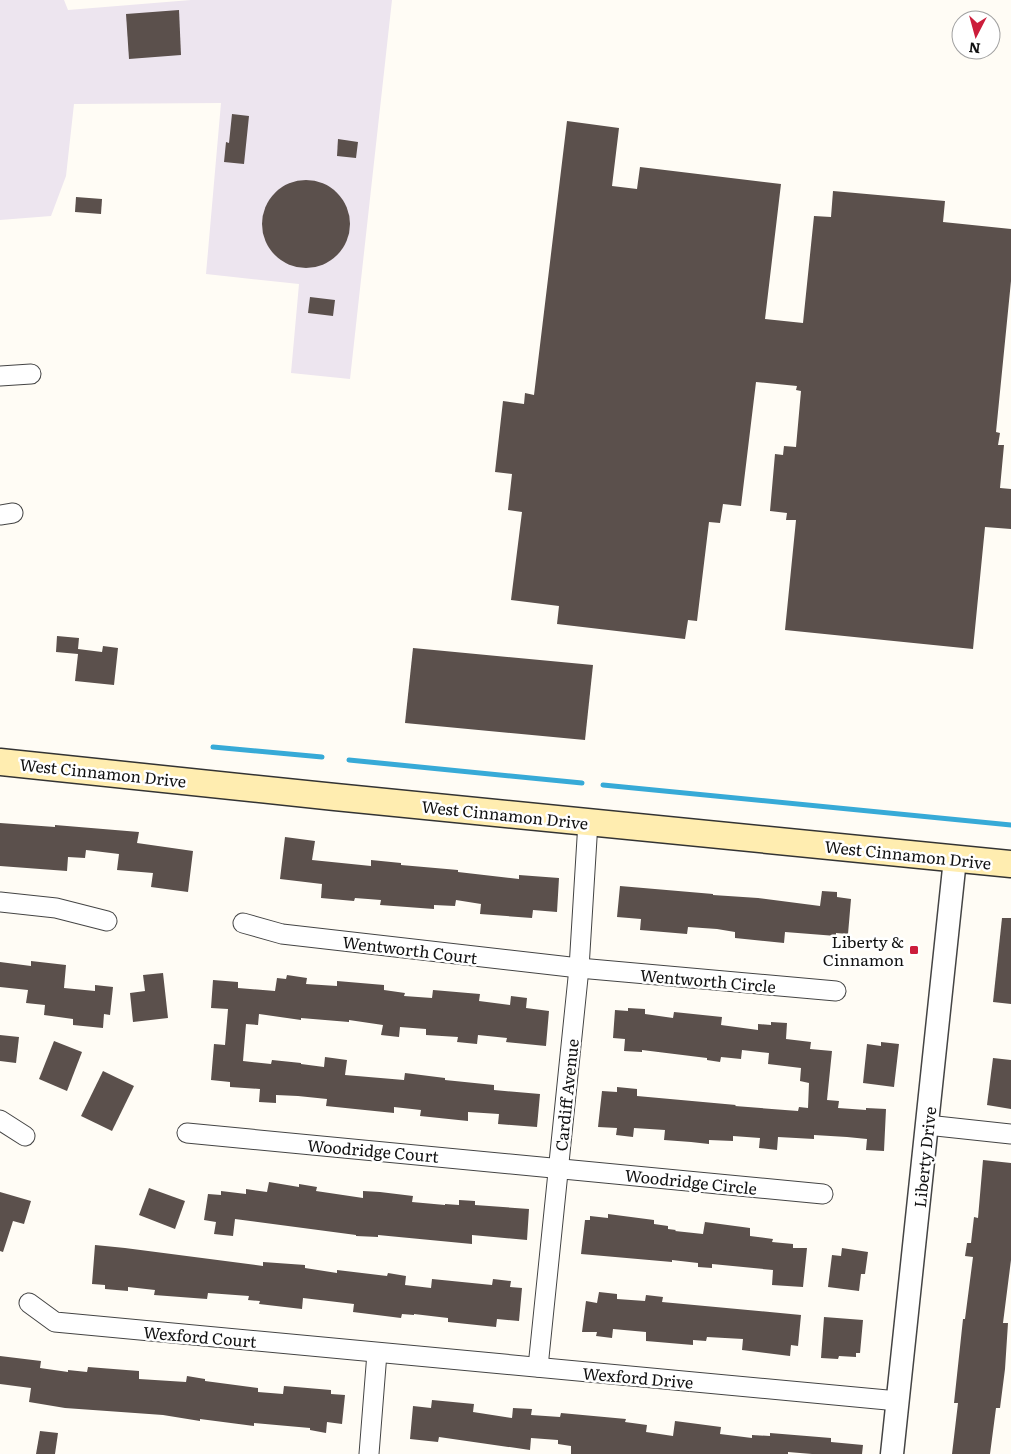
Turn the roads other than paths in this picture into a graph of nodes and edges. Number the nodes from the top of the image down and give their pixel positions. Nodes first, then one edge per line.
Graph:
1 (31, 374) dead end
2 (0, 376) edge
3 (0, 762) edge
4 (588, 822) junction
5 (955, 860) junction
6 (1011, 864) edge
7 (0, 902) edge
8 (107, 921) dead end
9 (243, 924) dead end
10 (579, 968) junction
11 (836, 991) dead end
12 (0, 1120) edge
13 (927, 1125) junction
14 (187, 1133) dead end
15 (1011, 1134) edge
16 (25, 1136) dead end
17 (558, 1168) junction
18 (823, 1194) dead end
19 (28, 1302) dead end
20 (377, 1353) junction
21 (538, 1367) junction
22 (898, 1401) junction
23 (369, 1454) edge
24 (892, 1454) edge

1 - 2 street
3 - 4 main road, West Cinnamon Drive
4 - 5 main road, West Cinnamon Drive
4 - 10 street, Cardiff Avenue
5 - 6 main road, West Cinnamon Drive
5 - 13 street, Liberty Drive
7 - 8 street
9 - 10 street, Wentworth Court
10 - 11 street, Wentworth Circle
10 - 17 street, Cardiff Avenue
12 - 16 street
13 - 15 street
13 - 22 street, Liberty Drive
14 - 17 street, Woodridge Court
17 - 18 street, Woodridge Circle
17 - 21 street, Cardiff Avenue
19 - 20 street, Wexford Court
20 - 21 street, Wexford Drive
20 - 23 street
21 - 22 street, Wexford Drive
22 - 24 street, Liberty Drive

